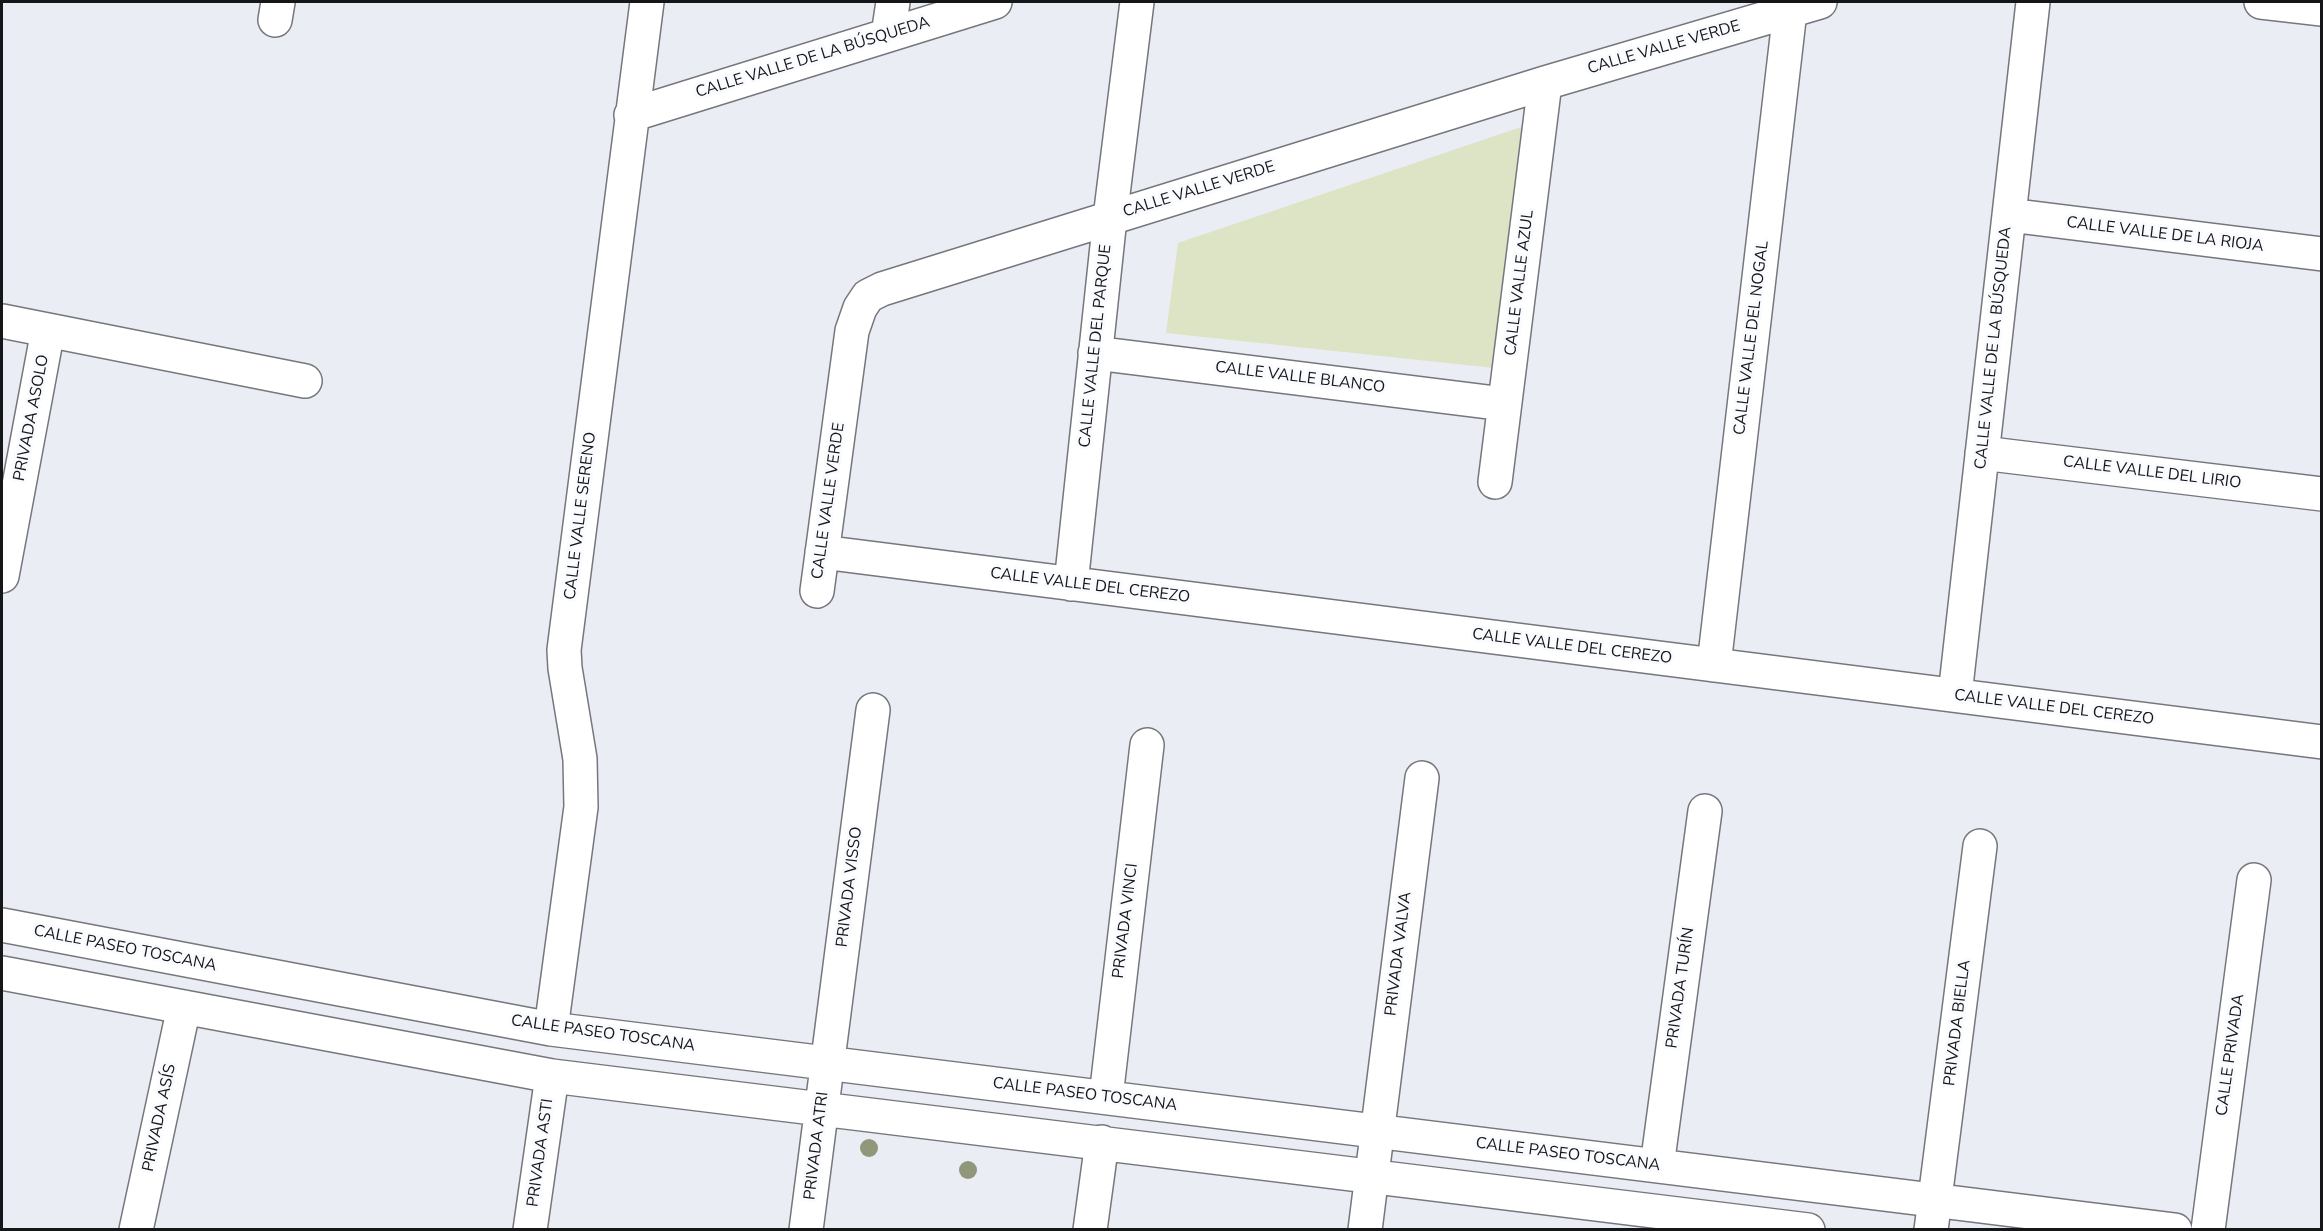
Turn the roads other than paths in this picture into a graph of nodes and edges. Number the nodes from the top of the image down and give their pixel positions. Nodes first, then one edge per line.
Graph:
1 (647, 2) edge
2 (893, 2) edge
3 (995, 2) edge
4 (1137, 2) edge
5 (2033, 2) edge
6 (2261, 2) edge
7 (1805, 6) edge
8 (2322, 9) edge
9 (888, 35) junction
10 (1545, 83) junction
11 (631, 115) junction
12 (2009, 215) junction
13 (1110, 218) junction
14 (2322, 254) edge
15 (2, 321) edge
16 (48, 330) junction
17 (1095, 353) junction
18 (305, 381) dead end
19 (1504, 404) junction
20 (1982, 453) junction
21 (1495, 482) dead end
22 (2322, 494) edge
23 (822, 552) junction
24 (2, 576) edge
25 (1071, 584) junction
26 (817, 591) dead end
27 (1714, 665) junction
28 (1955, 695) junction
29 (873, 710) dead end
30 (2322, 742) edge
31 (1147, 745) dead end
32 (1422, 778) dead end
33 (1705, 810) dead end
34 (1980, 846) dead end
35 (2254, 880) dead end
36 (2, 926) edge
37 (2, 972) edge
38 (184, 1007) junction
39 (551, 1029) junction
40 (827, 1063) junction
41 (552, 1076) junction
42 (1106, 1097) junction
43 (822, 1108) junction
44 (1377, 1131) junction
45 (1102, 1142) junction
46 (1657, 1166) junction
47 (1371, 1176) junction
48 (1933, 1215) edge
49 (1647, 1220) edge
50 (136, 1230) edge
51 (530, 1230) edge
52 (806, 1230) edge
53 (1090, 1230) edge
54 (1365, 1230) edge
55 (1808, 1230) edge
56 (2175, 1230) edge
57 (2208, 1230) edge

1 - 11 street, CALLE VALLE SERENO
2 - 9 street
3 - 9 street, CALLE VALLE DE LA BÚSQUEDA
4 - 13 street, CALLE VALLE DEL PARQUE
5 - 12 street, CALLE VALLE DE LA BÚSQUEDA
6 - 8 street
7 - 10 street, CALLE VALLE VERDE
7 - 27 street, CALLE VALLE DEL NOGAL
9 - 11 street, CALLE VALLE DE LA BÚSQUEDA
10 - 13 street, CALLE VALLE VERDE
10 - 19 street, CALLE VALLE AZUL
11 - 39 street, CALLE VALLE SERENO
12 - 14 street, CALLE VALLE DE LA RIOJA
12 - 20 street, CALLE VALLE DE LA BÚSQUEDA
13 - 17 street, CALLE VALLE DEL PARQUE
13 - 23 street, CALLE VALLE VERDE
15 - 16 street
16 - 18 street
16 - 24 street, PRIVADA ASOLO
17 - 19 street, CALLE VALLE BLANCO
17 - 25 street, CALLE VALLE DEL PARQUE
19 - 21 street, CALLE VALLE AZUL
20 - 22 street, CALLE VALLE DEL LIRIO
20 - 28 street, CALLE VALLE DE LA BÚSQUEDA
23 - 25 street, CALLE VALLE DEL CEREZO
23 - 26 street, CALLE VALLE VERDE
25 - 27 street, CALLE VALLE DEL CEREZO
27 - 28 street, CALLE VALLE DEL CEREZO
28 - 30 street, CALLE VALLE DEL CEREZO
29 - 40 street, PRIVADA VISSO
31 - 42 street, PRIVADA VINCI
32 - 44 street, PRIVADA VALVA
33 - 46 street, PRIVADA TURÍN
34 - 48 street, PRIVADA BIELLA
35 - 57 street, CALLE PRIVADA
36 - 39 street, CALLE PASEO TOSCANA
37 - 38 street
38 - 41 street
38 - 50 street, PRIVADA ASÍS
39 - 40 street, CALLE PASEO TOSCANA
40 - 42 street, CALLE PASEO TOSCANA
40 - 43 street, PRIVADA ATRI
41 - 43 street
41 - 51 street, PRIVADA ASTI
42 - 44 street, CALLE PASEO TOSCANA
43 - 45 street
43 - 52 street, PRIVADA ATRI
44 - 46 street, CALLE PASEO TOSCANA
44 - 47 street, PRIVADA VALVA
45 - 47 street
45 - 53 street
46 - 48 street, CALLE PASEO TOSCANA
47 - 49 street
47 - 54 street, PRIVADA VALVA
48 - 56 street, CALLE PASEO TOSCANA
49 - 55 street

